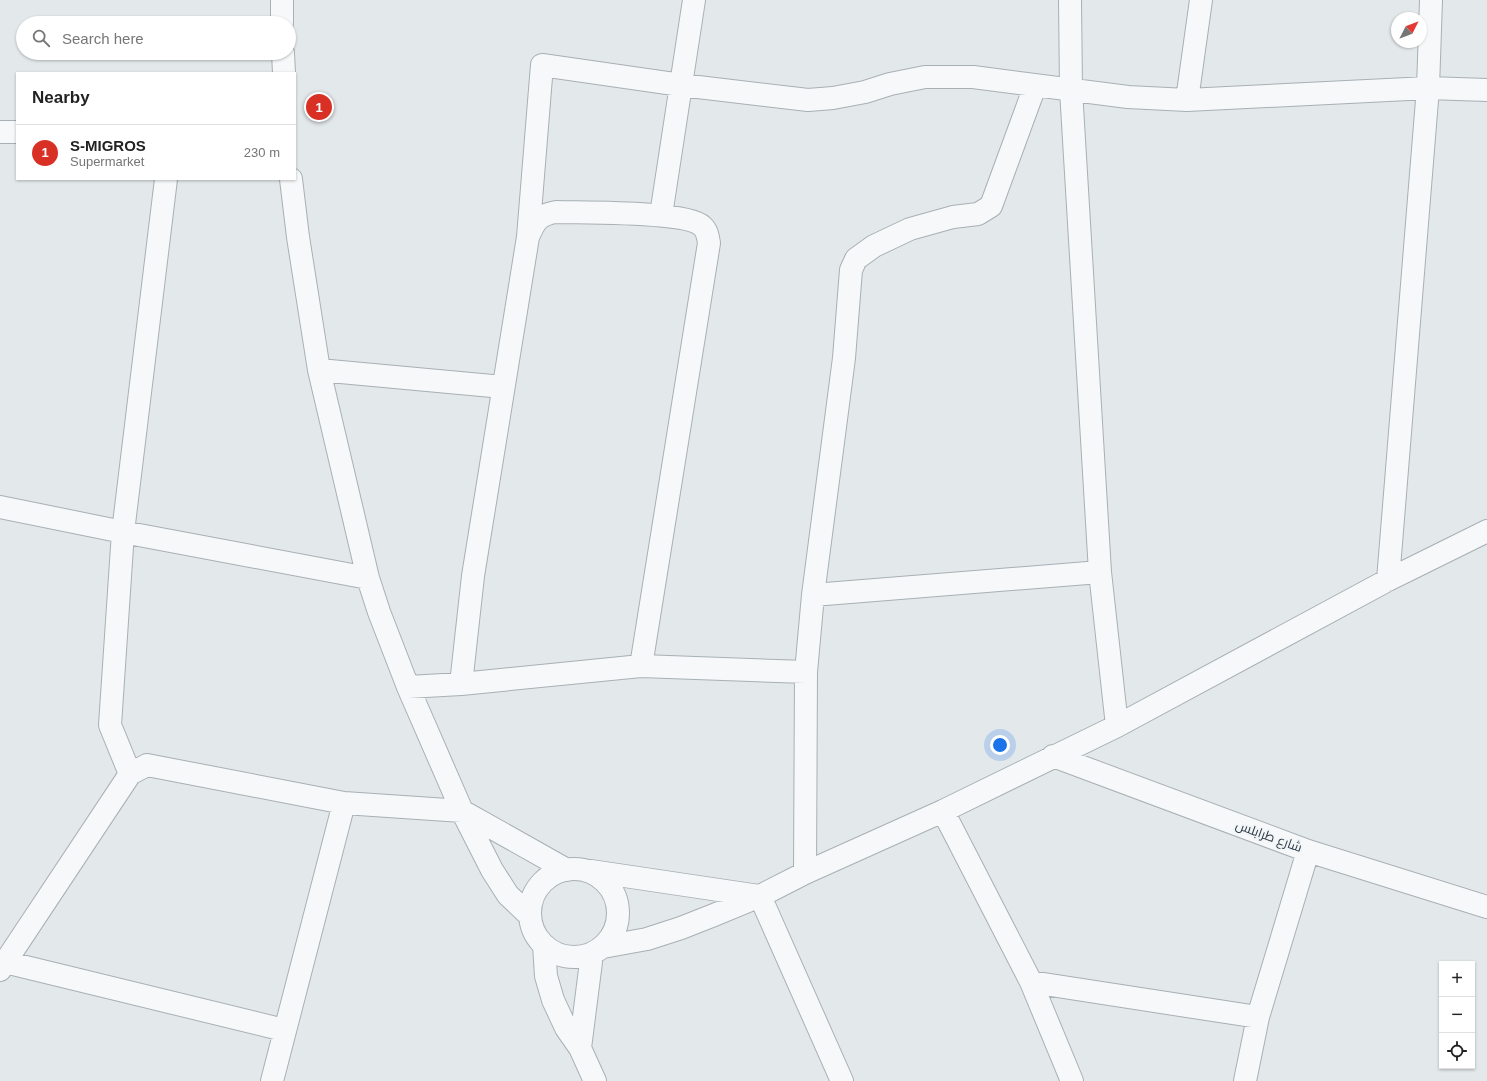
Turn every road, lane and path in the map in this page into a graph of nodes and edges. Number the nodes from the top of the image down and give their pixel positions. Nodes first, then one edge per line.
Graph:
1 (282, 0) edge
2 (694, 0) edge
3 (1070, 0) edge
4 (1201, 0) edge
5 (1431, 0) edge
6 (282, 16) edge
7 (283, 60) edge
8 (284, 72) edge
9 (681, 85) junction
10 (1035, 86) junction
11 (1428, 88) junction
12 (1071, 90) junction
13 (1487, 90) edge
14 (1186, 100) junction
15 (0, 132) edge
16 (16, 132) edge
17 (166, 180) edge
18 (290, 180) edge
19 (661, 215) junction
20 (528, 237) junction
21 (319, 370) junction
22 (503, 387) junction
23 (0, 507) edge
24 (123, 532) junction
25 (1487, 532) edge
26 (1100, 572) junction
27 (368, 578) junction
28 (1388, 580) junction
29 (813, 594) junction
30 (641, 666) junction
31 (806, 672) junction
32 (461, 684) junction
33 (408, 687) junction
34 (1117, 726) junction
35 (1053, 756) junction
36 (130, 774) junction
37 (344, 803) junction
38 (462, 811) junction
39 (943, 811) junction
40 (1308, 851) junction
41 (566, 870) junction
42 (589, 871) junction
43 (805, 873) junction
44 (760, 896) junction
45 (1487, 907) edge
46 (530, 916) junction
47 (544, 945) junction
48 (598, 951) junction
49 (3, 966) edge
50 (1031, 982) junction
51 (1258, 1017) junction
52 (284, 1030) junction
53 (580, 1048) junction
54 (272, 1081) edge
55 (595, 1081) edge
56 (842, 1081) edge
57 (1072, 1081) edge
58 (1245, 1081) edge

1 - 6 street
2 - 9 street
3 - 12 street
4 - 14 street
5 - 11 street
7 - 8 street
9 - 10 street
9 - 19 street
9 - 20 street
10 - 12 street
10 - 29 street
11 - 13 street
11 - 14 street
11 - 28 street
12 - 14 street
12 - 26 street
15 - 16 street
17 - 24 street
18 - 21 street
19 - 20 street
19 - 30 street
20 - 22 street
21 - 22 street
21 - 27 street
22 - 32 street
23 - 24 street
24 - 27 street
24 - 36 street
25 - 28 street
26 - 29 street
26 - 34 street
27 - 33 street
28 - 34 street
29 - 31 street
30 - 31 street
30 - 32 street
31 - 43 street
32 - 33 street
33 - 38 street
34 - 35 street
35 - 39 street
35 - 40 street, شارع طرابلس
36 - 37 street
36 - 49 street
37 - 38 street
37 - 52 street
38 - 41 street
38 - 46 street
39 - 43 street
39 - 50 street
40 - 45 street, شارع طرابلس
40 - 51 street
41 - 42 street
41 - 46 street
42 - 44 street
42 - 48 street
43 - 44 street
44 - 48 street
44 - 56 street
46 - 47 street
47 - 48 street
47 - 53 street
48 - 53 street
49 - 52 street
50 - 51 street
50 - 57 street
51 - 58 street
52 - 54 street
53 - 55 street

